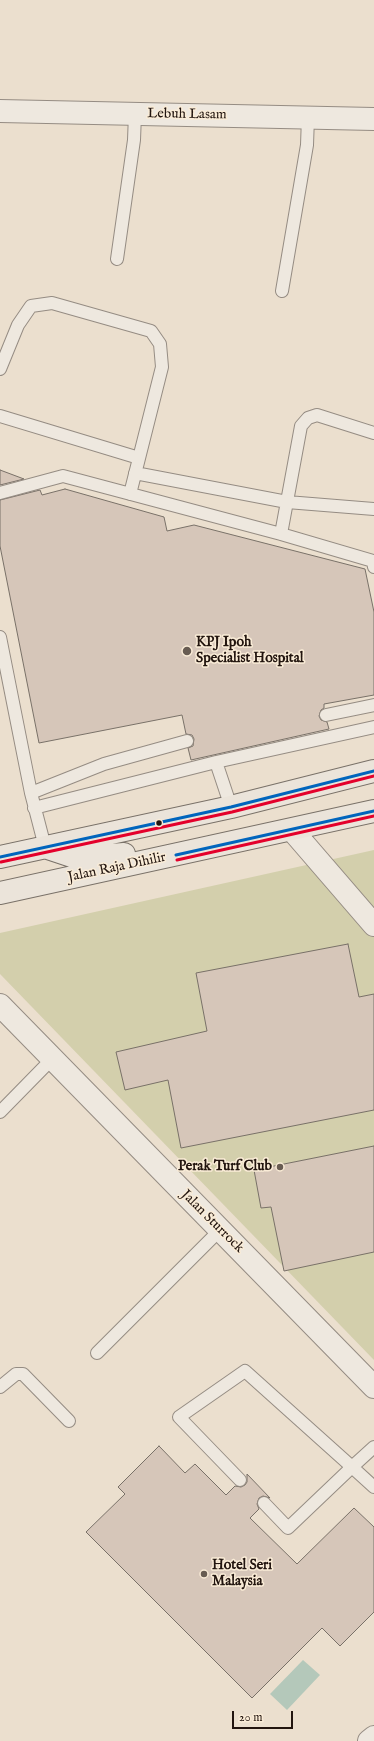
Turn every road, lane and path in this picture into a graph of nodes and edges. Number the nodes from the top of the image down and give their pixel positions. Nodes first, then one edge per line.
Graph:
1 (0, 111) edge
2 (136, 114) junction
3 (308, 117) junction
4 (374, 118) edge
5 (117, 259) dead end
6 (282, 290) dead end
7 (0, 369) edge
8 (0, 416) edge
9 (374, 432) edge
10 (139, 458) junction
11 (135, 473) junction
12 (0, 493) edge
13 (130, 494) junction
14 (287, 502) junction
15 (374, 509) edge
16 (281, 534) junction
17 (374, 567) edge
18 (0, 637) edge
19 (374, 706) edge
20 (326, 715) dead end
21 (374, 727) edge
22 (187, 741) dead end
23 (216, 762) junction
24 (374, 771) edge
25 (31, 793) junction
26 (231, 807) junction
27 (34, 808) junction
28 (374, 811) edge
29 (292, 830) junction
30 (220, 846) junction
31 (45, 847) junction
32 (0, 857) edge
33 (0, 894) edge
34 (374, 925) edge
35 (0, 1005) edge
36 (52, 1059) junction
37 (0, 1112) edge
38 (220, 1230) junction
39 (97, 1353) dead end
40 (0, 1387) edge
41 (374, 1387) edge
42 (69, 1420) dead end
43 (374, 1447) edge
44 (352, 1467) junction
45 (240, 1480) dead end
46 (374, 1487) edge
47 (264, 1504) dead end
48 (374, 1736) edge
49 (369, 1741) edge

1 - 2 street, Lebuh Lasam
2 - 3 street, Lebuh Lasam
2 - 5 lane
3 - 4 street, Lebuh Lasam
3 - 6 lane
7 - 10 lane
8 - 10 lane
9 - 14 lane
10 - 11 lane
11 - 13 lane
11 - 14 lane
12 - 13 lane
13 - 16 lane
14 - 15 lane
14 - 16 lane
16 - 17 lane
18 - 25 lane
19 - 20 lane
21 - 23 lane
22 - 25 lane
23 - 26 lane
23 - 27 lane
24 - 26 main road
25 - 27 lane
26 - 31 main road
27 - 31 lane
28 - 29 main road, Jalan Raja Dihilir
29 - 30 main road, Jalan Raja Dihilir
29 - 34 street
30 - 31 main road
30 - 33 main road, Jalan Raja Dihilir
31 - 32 main road
35 - 36 street, Jalan Sturrock
36 - 37 lane
36 - 38 street, Jalan Sturrock
38 - 39 lane
38 - 41 street, Jalan Sturrock
40 - 42 lane
43 - 44 lane
44 - 45 lane
44 - 46 lane
44 - 47 lane
48 - 49 street

